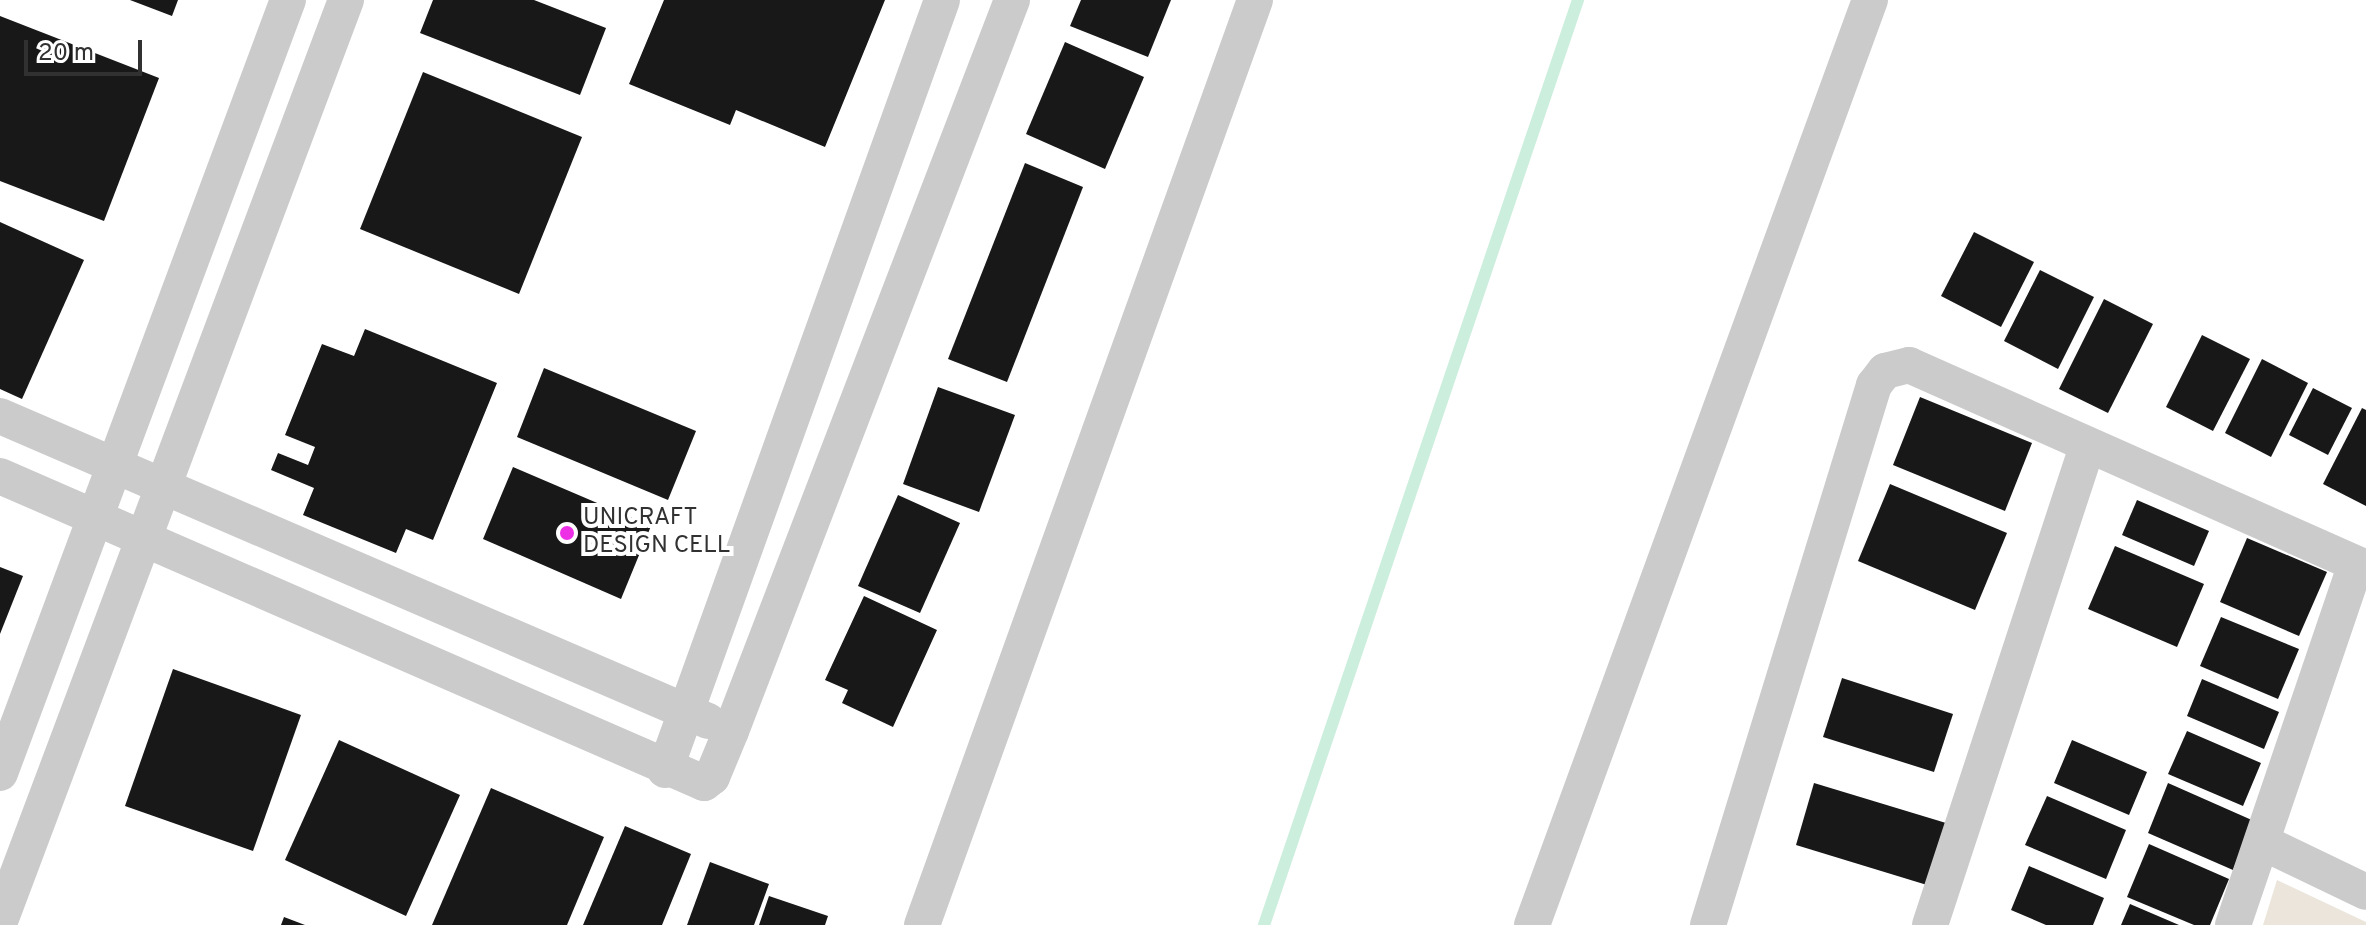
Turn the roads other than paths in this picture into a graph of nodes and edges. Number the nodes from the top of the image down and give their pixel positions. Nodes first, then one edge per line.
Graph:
1 (288, 0) edge
2 (346, 0) edge
3 (942, 0) edge
4 (1012, 0) edge
5 (1255, 0) edge
6 (1870, 0) edge
7 (0, 416) edge
8 (2087, 447) junction
9 (115, 465) junction
10 (0, 476) edge
11 (163, 486) junction
12 (95, 518) junction
13 (143, 539) junction
14 (2361, 566) edge
15 (687, 712) junction
16 (731, 731) junction
17 (665, 770) junction
18 (0, 773) edge
19 (2262, 842) junction
20 (2366, 892) edge
21 (0, 921) edge
22 (922, 925) edge
23 (1532, 925) edge
24 (1708, 925) edge
25 (1930, 925) edge
26 (2233, 925) edge

1 - 9 street
2 - 11 street
3 - 15 street
4 - 16 street
5 - 22 street
6 - 23 street
7 - 9 street
8 - 14 street
8 - 24 street
8 - 25 street
9 - 11 street
9 - 12 street
10 - 12 street
11 - 13 street
11 - 15 street
12 - 13 street
12 - 18 street
13 - 17 street
13 - 21 street
14 - 19 street
15 - 16 street
15 - 17 street
16 - 17 street
19 - 20 street
19 - 26 street

